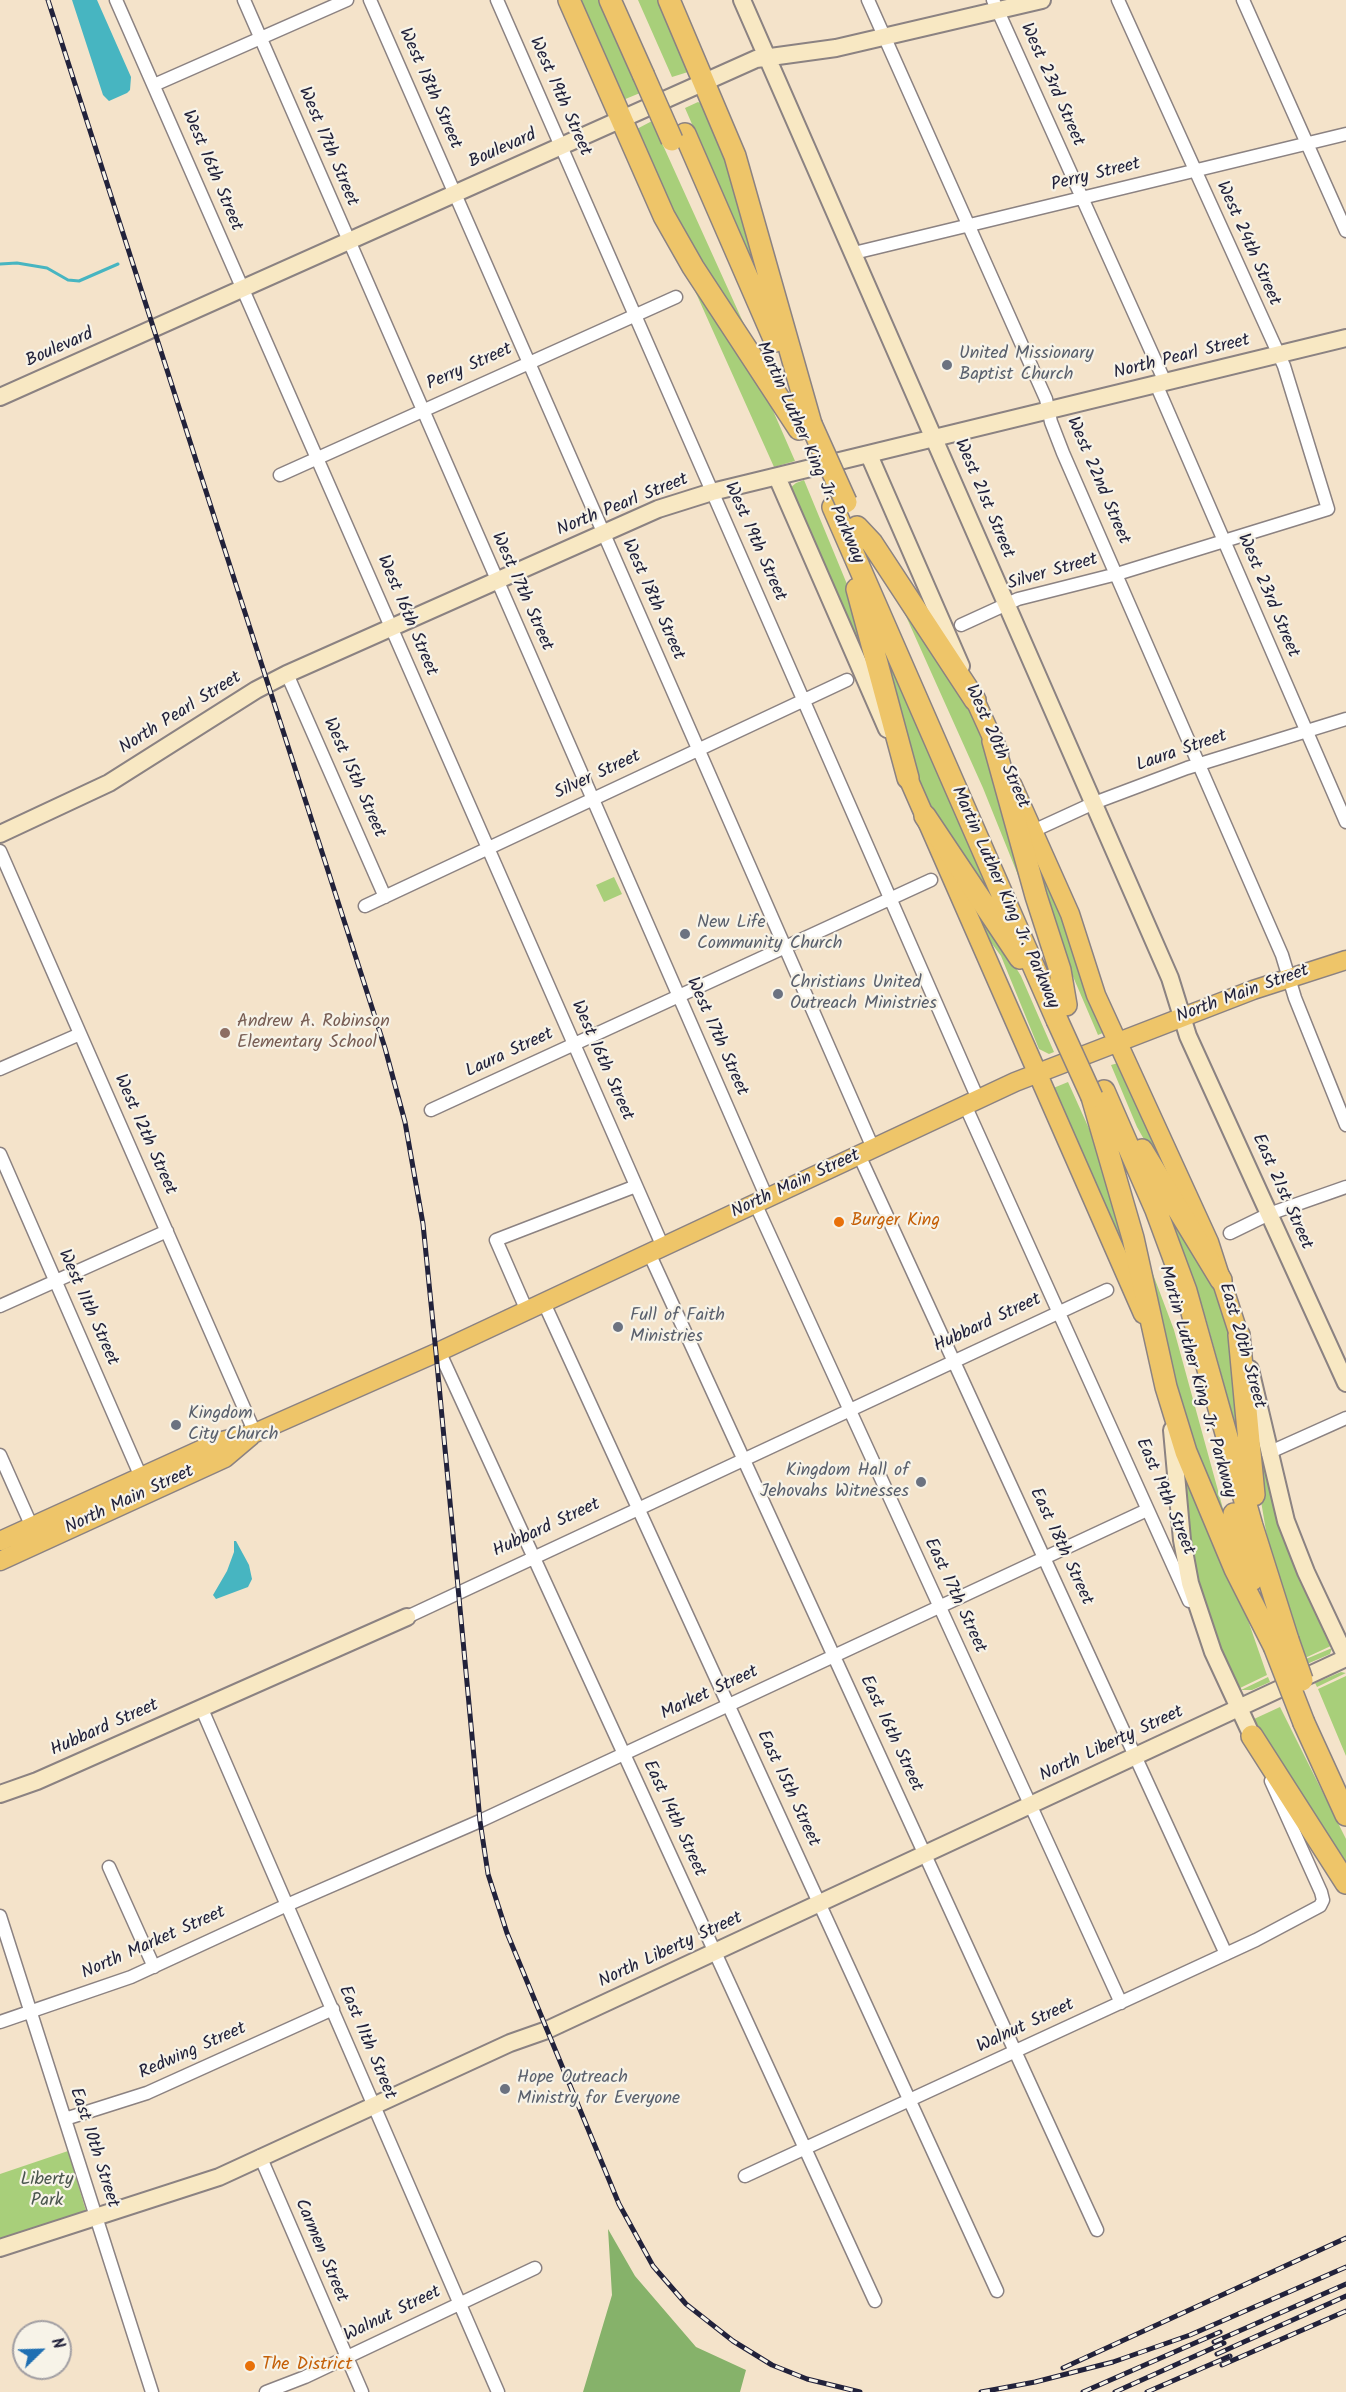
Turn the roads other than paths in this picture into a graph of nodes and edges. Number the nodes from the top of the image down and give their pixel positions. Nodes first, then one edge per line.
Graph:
1 (116, 0) edge
2 (243, 0) edge
3 (347, 0) edge
4 (370, 0) edge
5 (497, 0) edge
6 (570, 0) edge
7 (610, 0) edge
8 (626, 0) edge
9 (669, 0) edge
10 (742, 0) edge
11 (868, 0) edge
12 (1042, 0) edge
13 (1118, 0) edge
14 (1243, 0) edge
15 (996, 5) edge
16 (260, 37) junction
17 (884, 37) junction
18 (767, 57) junction
19 (650, 72) junction
20 (705, 81) junction
21 (154, 85) junction
22 (620, 119) junction
23 (1346, 134) edge
24 (1308, 144) junction
25 (561, 146) junction
26 (1194, 170) junction
27 (455, 193) junction
28 (1082, 199) junction
29 (970, 226) junction
30 (1346, 231) edge
31 (348, 241) junction
32 (854, 253) junction
33 (242, 288) junction
34 (676, 297) dead end
35 (634, 315) junction
36 (1346, 338) edge
37 (1278, 355) junction
38 (529, 362) junction
39 (1160, 383) junction
40 (0, 397) edge
41 (423, 409) junction
42 (1049, 411) junction
43 (805, 426) junction
44 (936, 439) junction
45 (869, 454) junction
46 (317, 457) junction
47 (280, 474) dead end
48 (777, 477) junction
49 (712, 492) junction
50 (840, 505) junction
51 (1329, 509) joint
52 (857, 527) junction
53 (603, 532) junction
54 (1224, 542) junction
55 (1117, 574) junction
56 (496, 580) junction
57 (1008, 605) junction
58 (962, 625) dead end
59 (391, 627) junction
60 (287, 674) junction
61 (847, 680) dead end
62 (804, 700) junction
63 (975, 700) junction
64 (1346, 719) edge
65 (1307, 731) junction
66 (993, 741) junction
67 (698, 749) junction
68 (1200, 764) junction
69 (908, 778) junction
70 (593, 798) junction
71 (1094, 803) junction
72 (925, 816) junction
73 (1346, 822) edge
74 (1033, 831) junction
75 (0, 834) edge
76 (488, 848) junction
77 (0, 851) edge
78 (931, 880) dead end
79 (385, 897) junction
80 (890, 899) junction
81 (365, 906) dead end
82 (785, 947) junction
83 (1346, 960) edge
84 (1289, 977) junction
85 (679, 997) junction
86 (1065, 1013) junction
87 (1183, 1016) junction
88 (80, 1034) junction
89 (1119, 1041) junction
90 (574, 1044) junction
91 (0, 1069) edge
92 (1036, 1074) junction
93 (1100, 1095) junction
94 (972, 1102) junction
95 (431, 1110) dead end
96 (1346, 1125) edge
97 (866, 1152) junction
98 (0, 1154) edge
99 (636, 1186) junction
100 (1346, 1187) edge
101 (761, 1201) junction
102 (1269, 1214) junction
103 (167, 1232) junction
104 (1230, 1233) dead end
105 (656, 1250) junction
106 (1221, 1280) junction
107 (56, 1281) junction
108 (1107, 1290) dead end
109 (544, 1303) junction
110 (0, 1306) edge
111 (527, 1311) junction
112 (1060, 1312) junction
113 (1239, 1335) junction
114 (439, 1351) junction
115 (955, 1361) junction
116 (1346, 1383) edge
117 (1166, 1387) junction
118 (849, 1410) junction
119 (1346, 1418) edge
120 (255, 1433) junction
121 (1268, 1453) junction
122 (0, 1455) edge
123 (744, 1459) junction
124 (141, 1477) junction
125 (639, 1508) junction
126 (1147, 1510) junction
127 (1252, 1526) junction
128 (32, 1527) junction
129 (0, 1541) edge
130 (533, 1557) junction
131 (1045, 1557) junction
132 (0, 1561) edge
133 (940, 1607) junction
134 (407, 1617) joint
135 (1281, 1643) junction
136 (1213, 1652) junction
137 (834, 1656) junction
138 (1346, 1657) edge
139 (729, 1705) junction
140 (201, 1707) junction
141 (1240, 1708) junction
142 (1311, 1720) junction
143 (1251, 1736) junction
144 (623, 1754) junction
145 (1136, 1755) junction
146 (1346, 1781) edge
147 (0, 1794) edge
148 (1031, 1804) junction
149 (1346, 1815) edge
150 (925, 1853) junction
151 (109, 1867) dead end
152 (1346, 1883) edge
153 (819, 1903) junction
154 (287, 1905) junction
155 (1320, 1906) joint
156 (0, 1916) edge
157 (714, 1952) junction
158 (1226, 1954) junction
159 (154, 1967) junction
160 (1121, 2003) junction
161 (333, 2009) junction
162 (31, 2012) junction
163 (0, 2022) edge
164 (1016, 2052) junction
165 (910, 2100) junction
166 (373, 2104) junction
167 (65, 2119) junction
168 (805, 2149) junction
169 (260, 2156) junction
170 (745, 2176) dead end
171 (96, 2217) junction
172 (1097, 2230) dead end
173 (0, 2248) edge
174 (535, 2268) dead end
175 (997, 2291) dead end
176 (875, 2301) dead end
177 (458, 2304) junction
178 (347, 2357) junction
179 (152, 2392) edge
180 (266, 2392) edge
181 (362, 2392) edge
182 (498, 2392) edge

1 - 21 street, West 16th Street
2 - 16 street, West 17th Street
3 - 16 street
4 - 27 street, West 18th Street
5 - 25 street, West 19th Street
6 - 22 highway
7 - 19 highway, Martin Luther King Jr. Parkway
8 - 19 highway, Martin Luther King Jr. Parkway
9 - 20 highway
10 - 18 street, West 21st Street
11 - 17 street, West 22nd Street
12 - 15 street, Boulevard
13 - 26 street, West 24th Street
14 - 24 street
15 - 17 street, Boulevard
15 - 28 street, West 23rd Street
16 - 21 street
16 - 31 street, West 17th Street
17 - 18 street, Boulevard
17 - 29 street, West 22nd Street
18 - 20 street, Boulevard
18 - 32 street, West 21st Street
19 - 43 highway, Martin Luther King Jr. Parkway
20 - 22 street, Boulevard
20 - 43 highway
21 - 33 street, West 16th Street
22 - 25 street, Boulevard
22 - 43 highway
23 - 24 street, Perry Street
24 - 26 street, Perry Street
24 - 30 street
25 - 27 street, Boulevard
25 - 35 street, West 19th Street
26 - 28 street, Perry Street
26 - 37 street, West 24th Street
27 - 31 street, Boulevard
27 - 38 street, West 18th Street
28 - 29 street, Perry Street
28 - 39 street, West 23rd Street
29 - 32 street, Perry Street
29 - 42 street, West 22nd Street
31 - 33 street, Boulevard
31 - 41 street, West 17th Street
32 - 44 street, West 21st Street
33 - 40 street, Boulevard
33 - 46 street, West 16th Street
34 - 35 street, Perry Street
35 - 38 street, Perry Street
35 - 49 street, West 19th Street
36 - 37 street, North Pearl Street
37 - 39 street, North Pearl Street
37 - 51 street, West 24th Street
38 - 41 street, Perry Street
38 - 53 street, West 18th Street
39 - 42 street, North Pearl Street
39 - 54 street, West 23rd Street
41 - 46 street, Perry Street
41 - 56 street, West 17th Street
42 - 44 street, North Pearl Street
42 - 55 street, West 22nd Street
43 - 50 highway, Martin Luther King Jr. Parkway
44 - 45 street, North Pearl Street
44 - 57 street, West 21st Street
45 - 48 street, North Pearl Street
45 - 63 street, West 20th Street
46 - 47 street, Perry Street
46 - 59 street, West 16th Street
48 - 49 street, North Pearl Street
48 - 69 street
49 - 53 street, North Pearl Street
49 - 62 street, West 19th Street
50 - 52 highway, Martin Luther King Jr. Parkway
50 - 69 highway
50 - 86 highway, Martin Luther King Jr. Parkway
51 - 54 street, Silver Street
52 - 63 highway
52 - 86 highway, Martin Luther King Jr. Parkway
53 - 56 street, North Pearl Street
53 - 67 street, West 18th Street
54 - 55 street, Silver Street
54 - 65 street, West 23rd Street
55 - 57 street, Silver Street
55 - 68 street, West 22nd Street
56 - 59 street, North Pearl Street
56 - 70 street, West 17th Street
57 - 58 street, Silver Street
57 - 71 street, West 21st Street
59 - 60 street, North Pearl Street
59 - 76 street, West 16th Street
60 - 75 street, North Pearl Street
60 - 79 street, West 15th Street
61 - 62 street, Silver Street
62 - 67 street, Silver Street
62 - 80 street, West 19th Street
63 - 66 main road, West 20th Street
64 - 65 street, Laura Street
65 - 68 street, Laura Street
65 - 73 street, West 23rd Street
66 - 74 main road, West 20th Street
66 - 86 highway
67 - 70 street, Silver Street
67 - 82 street, West 18th Street
68 - 71 street, Laura Street
68 - 84 street, West 22nd Street
69 - 72 main road
70 - 76 street, Silver Street
70 - 85 street, West 17th Street
71 - 74 street, Laura Street
71 - 87 street, West 21st Street
72 - 86 highway
72 - 92 main road
74 - 89 main road, West 20th Street
76 - 79 street, Silver Street
76 - 90 street, West 16th Street
77 - 88 street, West 12th Street
78 - 80 street, Laura Street
79 - 81 street, Silver Street
80 - 82 street, Laura Street
80 - 94 street, West 19th Street
82 - 85 street, Laura Street
82 - 97 street, West 18th Street
83 - 84 main road, North Main Street
84 - 87 main road, North Main Street
84 - 96 street, West 22nd Street
85 - 90 street, Laura Street
85 - 101 street, West 17th Street
86 - 93 highway, Martin Luther King Jr. Parkway
87 - 89 main road, North Main Street
87 - 102 street, East 21st Street
88 - 91 street
88 - 103 street, West 12th Street
89 - 92 main road, North Main Street
89 - 106 main road, East 20th Street
90 - 95 street, Laura Street
90 - 99 street, West 16th Street
92 - 94 main road, North Main Street
92 - 117 main road
93 - 106 highway
93 - 117 highway
93 - 127 highway, Martin Luther King Jr. Parkway
93 - 135 highway, Martin Luther King Jr. Parkway
94 - 97 main road, North Main Street
94 - 112 street, East 19th Street
97 - 101 main road, North Main Street
97 - 115 street, East 18th Street
98 - 107 street, West 11th Street
99 - 105 street, West 16th Street
99 - 111 street
100 - 102 street
101 - 105 main road, North Main Street
101 - 118 street, East 17th Street
102 - 104 street
102 - 116 street, East 21st Street
103 - 107 street
103 - 120 street, West 12th Street
105 - 109 main road, North Main Street
105 - 123 street, East 16th Street
106 - 113 main road, East 20th Street
107 - 110 street
107 - 124 street, West 11th Street
108 - 112 street, Hubbard Street
109 - 111 main road, North Main Street
109 - 125 street, East 15th Street
111 - 114 main road, North Main Street
112 - 115 street, Hubbard Street
112 - 126 street, East 19th Street
113 - 121 street, East 20th Street
113 - 127 highway
114 - 120 main road, North Main Street
114 - 130 street, East 14th Street
115 - 118 street, Hubbard Street
115 - 131 street, East 18th Street
117 - 135 highway
117 - 136 street
118 - 123 street, Hubbard Street
118 - 133 street, East 17th Street
119 - 121 street
120 - 124 main road, North Main Street
120 - 132 main road, North Main Street
121 - 138 street, East 20th Street
122 - 128 street
123 - 125 street, Hubbard Street
123 - 137 street, East 16th Street
124 - 128 main road, North Main Street
125 - 130 street, Hubbard Street
125 - 139 street, East 15th Street
126 - 131 street, Market Street
126 - 136 street, East 19th Street
127 - 135 highway, Martin Luther King Jr. Parkway
128 - 129 main road, North Main Street
130 - 134 street, Hubbard Street
130 - 144 street, East 14th Street
131 - 133 street, Market Street
131 - 145 street, East 18th Street
133 - 137 street, Market Street
133 - 148 street, East 17th Street
134 - 140 street, Hubbard Street
135 - 142 highway, Martin Luther King Jr. Parkway, bridge
136 - 141 street, East 19th Street
137 - 139 street, Market Street
137 - 150 street, East 16th Street
138 - 141 street, North Liberty Street
139 - 144 street, Market Street
139 - 153 street, East 15th Street
140 - 147 street, Hubbard Street
140 - 154 street, East 11th Street
141 - 143 street, East 19th Street
141 - 145 street, North Liberty Street
142 - 146 highway, Martin Luther King Jr. Parkway
142 - 149 highway, Martin Luther King Jr. Parkway
143 - 152 highway
143 - 155 street, East 19th Street
144 - 154 street, Market Street
144 - 157 street, East 14th Street
145 - 148 street, North Liberty Street
145 - 158 street, East 18th Street
148 - 150 street, North Liberty Street
148 - 160 street, East 17th Street
150 - 153 street, North Liberty Street
150 - 164 street, East 16th Street
151 - 159 street
153 - 157 street, North Liberty Street
153 - 165 street, East 15th Street
154 - 159 street, North Market Street
154 - 161 street, East 11th Street
155 - 158 street, Walnut Street
156 - 162 street, East 10th Street
157 - 166 street, North Liberty Street
157 - 168 street, East 14th Street
158 - 160 street, Walnut Street
159 - 162 street, North Market Street
160 - 164 street, Walnut Street
161 - 166 street, East 11th Street
161 - 167 street, Redwing Street
162 - 163 street, North Market Street
162 - 167 street, East 10th Street
164 - 165 street, Walnut Street
164 - 172 street, East 16th Street
165 - 168 street, Walnut Street
165 - 175 street, East 15th Street
166 - 169 street, North Liberty Street
166 - 177 street, East 11th Street
167 - 171 street, East 10th Street
168 - 170 street, Walnut Street
168 - 176 street, East 14th Street
169 - 171 street, North Liberty Street
169 - 178 street, Carmen Street
171 - 173 street, North Liberty Street
171 - 179 street, East 10th Street
174 - 177 street, Walnut Street
177 - 178 street, Walnut Street
177 - 182 street, East 11th Street
178 - 180 street, Walnut Street
178 - 181 street, Carmen Street

